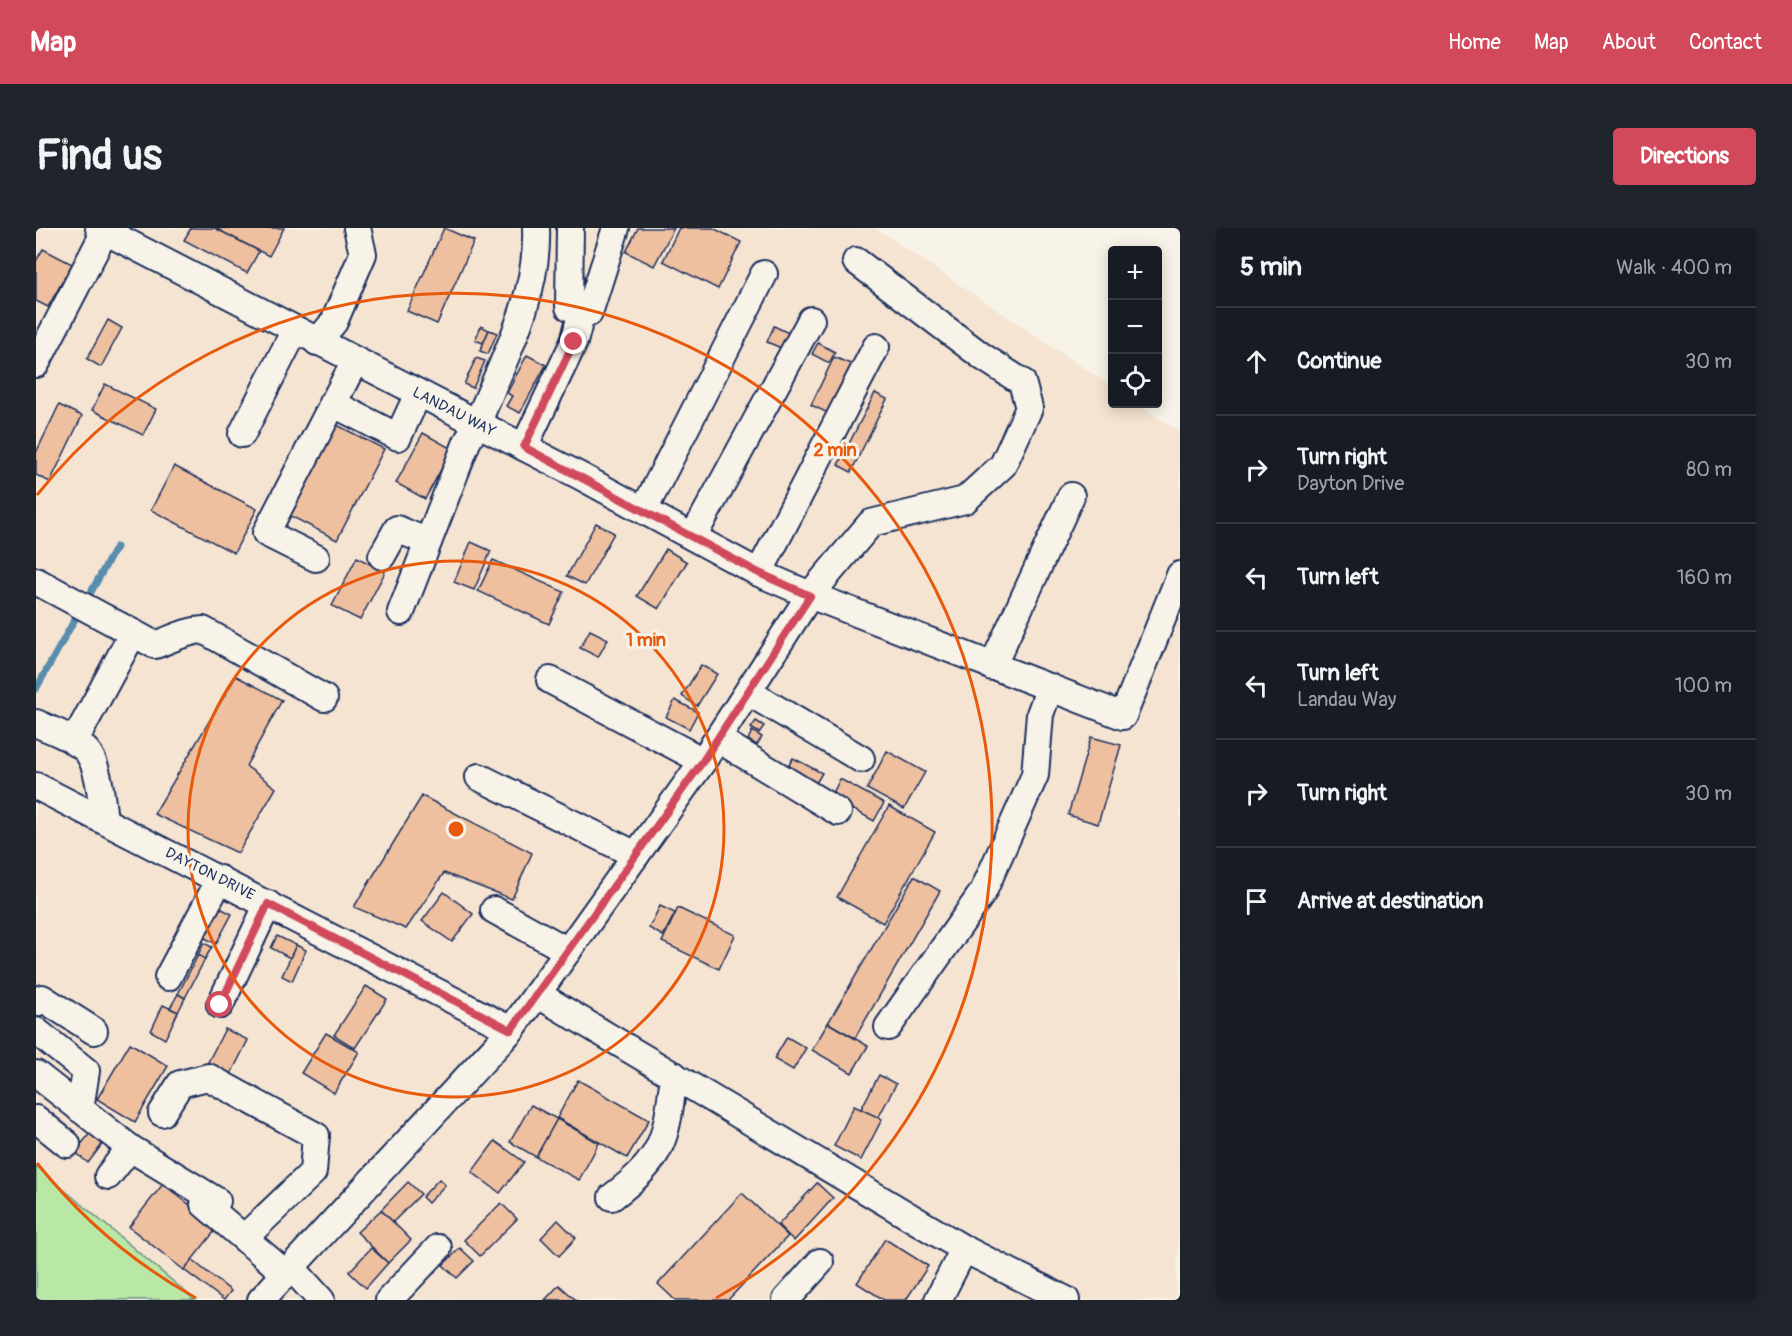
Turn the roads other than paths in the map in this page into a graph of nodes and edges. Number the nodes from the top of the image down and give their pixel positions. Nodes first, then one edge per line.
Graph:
1 (357, 228) edge
2 (536, 228) edge
3 (570, 228) edge
4 (616, 228) edge
5 (102, 230) edge
6 (856, 261) dead end
7 (764, 274) dead end
8 (582, 311) junction
9 (812, 320) dead end
10 (295, 330) junction
11 (317, 342) junction
12 (876, 347) dead end
13 (355, 361) junction
14 (36, 364) edge
15 (418, 394) junction
16 (332, 403) junction
17 (477, 424) junction
18 (242, 434) dead end
19 (524, 447) junction
20 (1071, 496) dead end
21 (644, 510) junction
22 (693, 537) junction
23 (428, 542) junction
24 (382, 556) dead end
25 (316, 558) dead end
26 (759, 573) junction
27 (1180, 575) edge
28 (36, 580) edge
29 (810, 596) junction
30 (401, 612) dead end
31 (133, 633) junction
32 (992, 667) junction
33 (550, 680) dead end
34 (1050, 687) junction
35 (748, 692) junction
36 (324, 698) dead end
37 (36, 723) edge
38 (718, 739) junction
39 (74, 742) junction
40 (861, 759) dead end
41 (703, 761) junction
42 (479, 777) dead end
43 (36, 786) edge
44 (838, 812) dead end
45 (104, 819) junction
46 (636, 855) junction
47 (220, 879) junction
48 (268, 904) junction
49 (494, 910) dead end
50 (568, 951) junction
51 (168, 977) dead end
52 (537, 994) junction
53 (36, 1003) edge
54 (220, 1005) dead end
55 (888, 1027) dead end
56 (511, 1030) junction
57 (36, 1031) edge
58 (94, 1031) dead end
59 (36, 1074) edge
60 (674, 1076) junction
61 (80, 1109) junction
62 (162, 1113) dead end
63 (36, 1119) edge
64 (67, 1144) dead end
65 (130, 1148) junction
66 (108, 1176) dead end
67 (612, 1197) dead end
68 (244, 1238) junction
69 (438, 1248) dead end
70 (964, 1249) junction
71 (820, 1262) dead end
72 (289, 1271) junction
73 (261, 1300) edge
74 (321, 1300) edge
75 (389, 1300) edge
76 (786, 1300) edge
77 (938, 1300) edge
78 (1066, 1300) edge

1 - 11 lane
2 - 17 lane
3 - 8 lane
4 - 8 lane
5 - 10 lane, LANDAU WAY
5 - 14 lane
6 - 29 lane
7 - 21 lane
8 - 19 lane
9 - 22 lane
10 - 11 lane, LANDAU WAY
10 - 18 lane
11 - 13 lane, LANDAU WAY
12 - 26 lane
13 - 15 lane, LANDAU WAY
13 - 16 lane
15 - 16 lane
15 - 17 lane, LANDAU WAY
16 - 25 lane
17 - 19 lane, LANDAU WAY
17 - 23 lane
19 - 21 lane, LANDAU WAY
20 - 32 lane
21 - 22 lane, LANDAU WAY
22 - 26 lane, LANDAU WAY
23 - 24 lane
23 - 30 lane
26 - 29 lane, LANDAU WAY
27 - 34 lane, LANDAU WAY
28 - 31 lane
29 - 32 lane, LANDAU WAY
29 - 35 lane
31 - 36 lane
31 - 39 lane
32 - 34 lane, LANDAU WAY
33 - 41 lane
34 - 55 lane
35 - 38 lane
35 - 40 lane
37 - 39 lane
38 - 41 lane
38 - 44 lane
39 - 45 lane
41 - 46 lane
42 - 46 lane
43 - 45 lane, DAYTON DRIVE
45 - 47 lane, DAYTON DRIVE
46 - 50 lane
47 - 48 lane, DAYTON DRIVE
47 - 51 lane
48 - 54 lane
48 - 56 lane, DAYTON DRIVE
49 - 50 lane
50 - 52 lane
52 - 56 lane
52 - 60 lane
53 - 58 lane
56 - 72 lane
57 - 61 lane
59 - 61 lane
60 - 67 lane
60 - 70 lane
61 - 65 lane
62 - 68 lane
63 - 64 lane
65 - 66 lane
65 - 68 lane
68 - 72 lane
69 - 75 lane
70 - 77 lane
70 - 78 lane
71 - 76 lane
72 - 73 lane
72 - 74 lane

